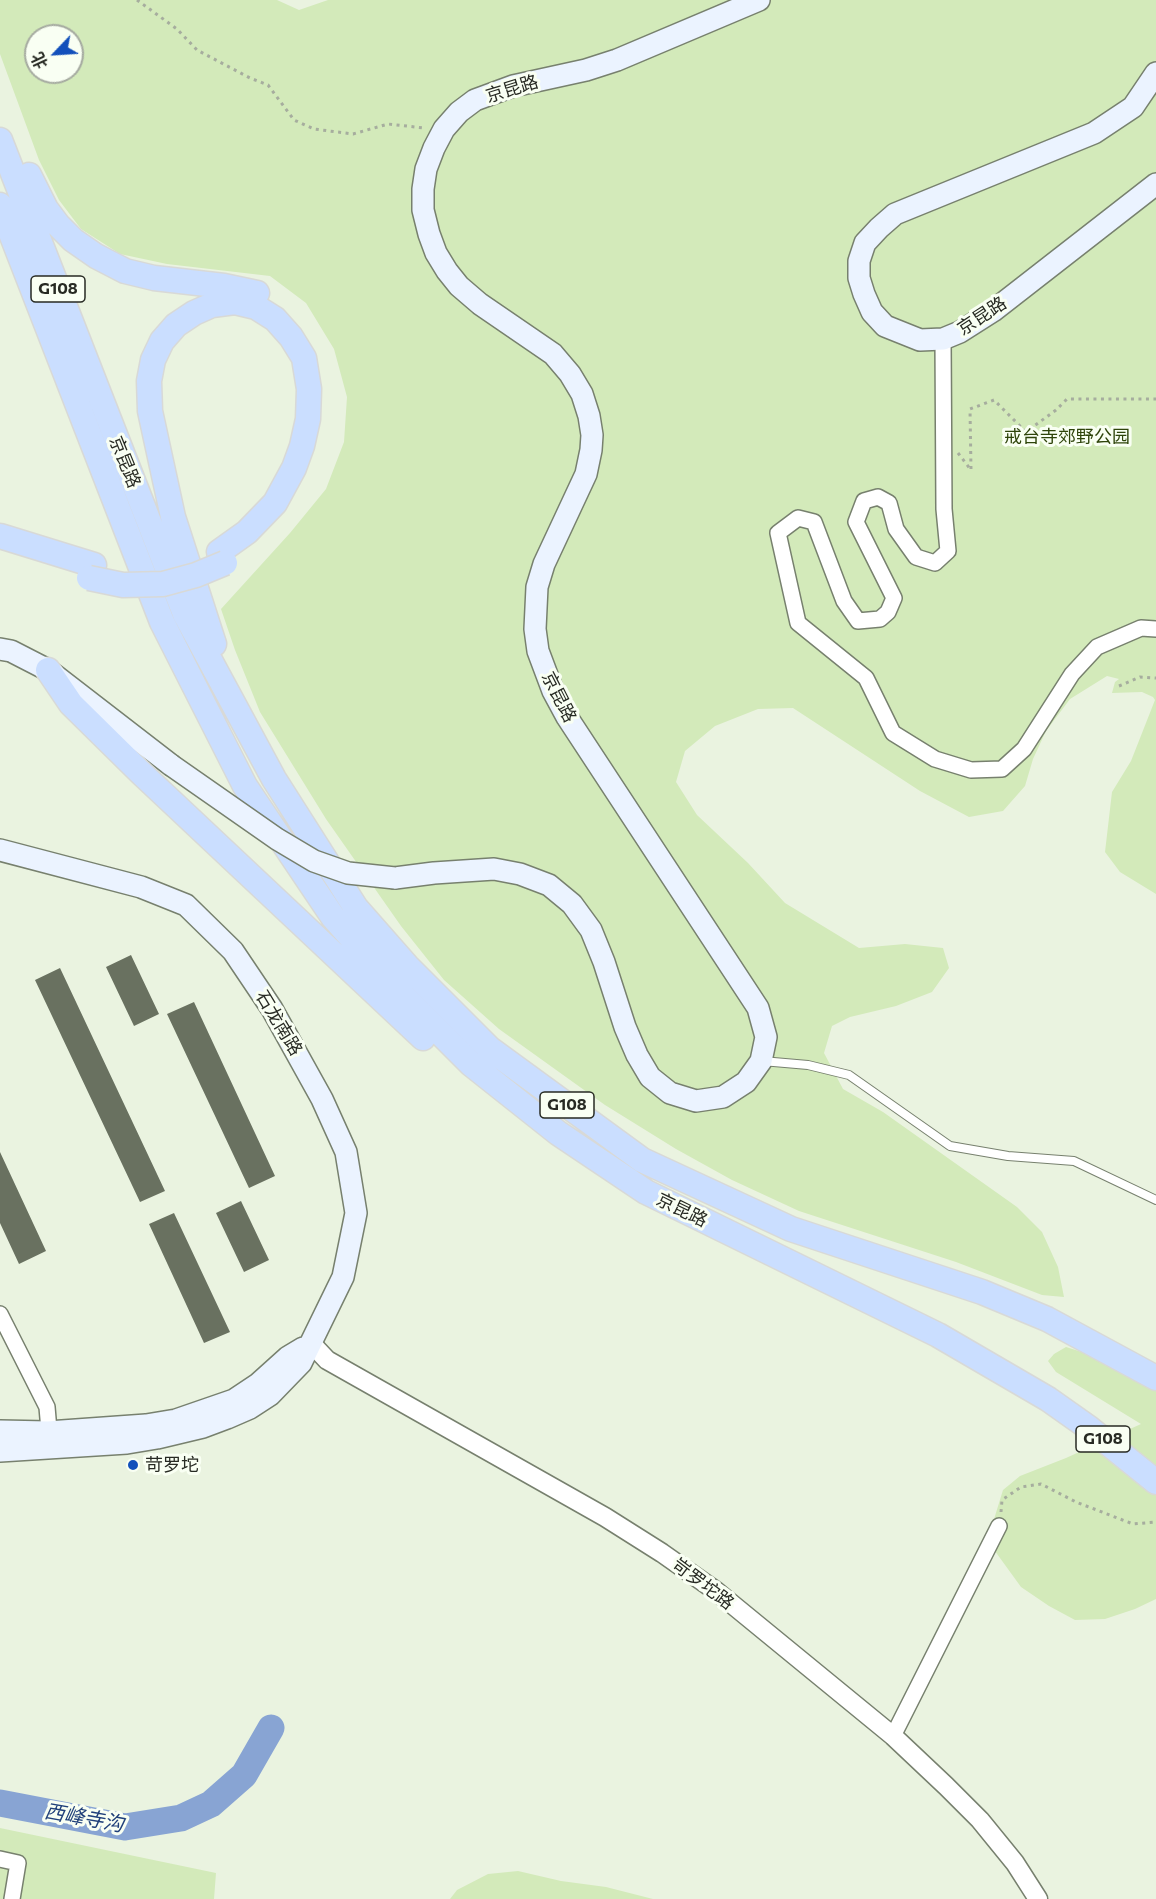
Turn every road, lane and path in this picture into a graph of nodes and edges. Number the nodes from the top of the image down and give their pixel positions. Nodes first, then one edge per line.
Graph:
1 (137, 0) edge
2 (759, 0) edge
3 (1156, 73) edge
4 (0, 123) edge
5 (444, 129) junction
6 (0, 140) edge
7 (1156, 184) edge
8 (0, 205) edge
9 (943, 339) junction
10 (1156, 399) edge
11 (943, 432) junction
12 (0, 536) edge
13 (0, 549) edge
14 (222, 557) junction
15 (92, 571) junction
16 (1156, 629) edge
17 (0, 649) edge
18 (48, 670) junction
19 (1156, 678) edge
20 (1119, 686) dead end
21 (232, 704) junction
22 (0, 850) edge
23 (761, 1061) junction
24 (558, 1133) junction
25 (1156, 1200) edge
26 (0, 1314) edge
27 (311, 1343) junction
28 (1156, 1378) edge
29 (0, 1431) edge
30 (49, 1440) junction
31 (0, 1451) edge
32 (1156, 1482) edge
33 (1156, 1522) edge
34 (999, 1526) joint
35 (893, 1736) junction
36 (0, 1859) edge
37 (12, 1899) edge
38 (1038, 1899) edge

1 - 5 path
2 - 5 main road, 京昆路
3 - 9 main road, 京昆路
4 - 14 highway
5 - 23 main road, 京昆路
6 - 21 highway, 京昆路 / G108
7 - 9 main road, 京昆路
8 - 24 highway, 京昆路 / G108
9 - 11 street
10 - 11 path
11 - 16 street
12 - 15 highway
13 - 15 highway
14 - 15 highway, bridge
14 - 21 highway
17 - 18 main road
18 - 23 main road, bridge
18 - 24 highway
19 - 20 path
21 - 28 highway, 京昆路 / G108
22 - 27 main road, 石龙南路
23 - 25 lane
24 - 32 highway, 京昆路 / G108
26 - 30 street
27 - 30 main road, 石龙南路
27 - 35 street, 岢罗坨路
29 - 30 main road, 石龙南路
30 - 31 main road, 石龙南路
33 - 34 path
34 - 35 street
35 - 38 street, 岢罗坨路
36 - 37 street

